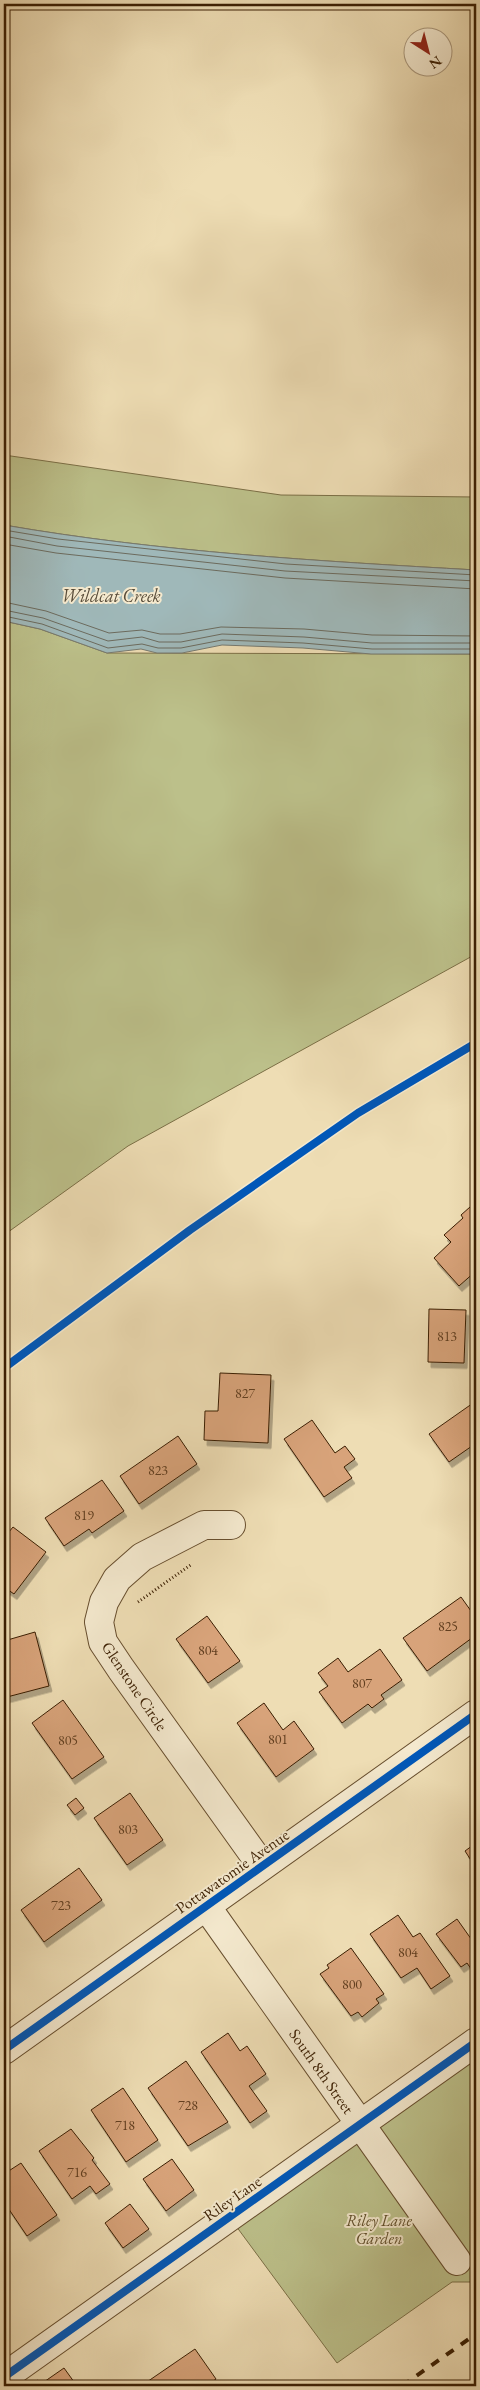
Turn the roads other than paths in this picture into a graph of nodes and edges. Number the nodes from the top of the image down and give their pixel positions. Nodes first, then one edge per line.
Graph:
1 (231, 1525) dead end
2 (476, 1714) edge
3 (262, 1866) junction
4 (206, 1906) junction
5 (476, 2042) edge
6 (4, 2050) edge
7 (360, 2125) junction
8 (457, 2260) dead end
9 (4, 2377) edge

1 - 3 street, Glenstone Circle
2 - 3 street, Pottawatomie Avenue
3 - 4 street, Pottawatomie Avenue
4 - 6 street, Pottawatomie Avenue
4 - 7 street, South 8th Street
5 - 7 street, Riley Lane
7 - 8 street, South 8th Street
7 - 9 street, Riley Lane

